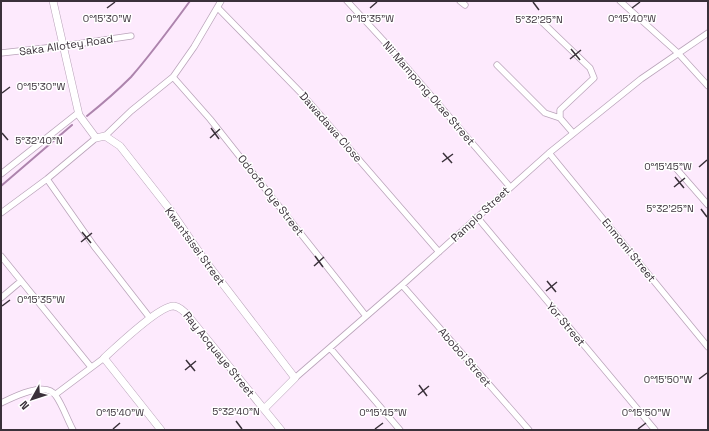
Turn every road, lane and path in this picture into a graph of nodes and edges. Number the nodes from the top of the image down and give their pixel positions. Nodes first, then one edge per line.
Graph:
1 (53, 1) edge
2 (221, 1) edge
3 (347, 1) edge
4 (460, 1) edge
5 (620, 1) edge
6 (465, 5) dead end
7 (218, 8) junction
8 (540, 20) dead end
9 (708, 34) edge
10 (131, 36) dead end
11 (63, 46) junction
12 (1, 53) edge
13 (678, 53) junction
14 (496, 65) dead end
15 (173, 77) junction
16 (708, 86) edge
17 (78, 114) junction
18 (560, 118) junction
19 (573, 133) junction
20 (105, 136) junction
21 (96, 138) junction
22 (549, 153) junction
23 (674, 166) dead end
24 (1, 174) edge
25 (47, 179) junction
26 (510, 187) junction
27 (708, 205) edge
28 (1, 213) edge
29 (477, 217) junction
30 (439, 252) junction
31 (1, 256) edge
32 (21, 281) junction
33 (402, 285) junction
34 (1, 298) edge
35 (366, 316) junction
36 (150, 318) junction
37 (708, 347) edge
38 (330, 348) junction
39 (104, 358) junction
40 (91, 367) junction
41 (295, 378) junction
42 (56, 394) junction
43 (1, 403) edge
44 (264, 409) junction
45 (73, 430) edge
46 (161, 430) edge
47 (281, 430) edge
48 (400, 430) edge
49 (529, 430) edge
50 (655, 430) edge

1 - 11 street
2 - 7 street
3 - 26 street, Nii Mampong Okae Street
4 - 6 street
5 - 13 street
7 - 15 street
7 - 30 street, Dawadawa Close
8 - 18 street
9 - 13 street, Pamplo Street
10 - 11 street, Saka Allotey Road
11 - 12 street, Saka Allotey Road
11 - 17 street
13 - 16 street
13 - 19 street, Pamplo Street
14 - 18 street
15 - 20 street
15 - 35 street, Odoofo Oye Street
17 - 21 street
17 - 24 street
18 - 19 street
19 - 22 street, Pamplo Street
20 - 21 street
20 - 41 street, Kwantsisei Street
21 - 25 street
22 - 26 street, Pamplo Street
22 - 37 street, Enmomi Street
23 - 27 street
25 - 28 street
25 - 36 street
26 - 29 street, Pamplo Street
29 - 30 street, Pamplo Street
29 - 50 street, Yor Street
30 - 33 street, Pamplo Street
31 - 32 street
32 - 34 street
32 - 40 street
33 - 35 street, Pamplo Street
33 - 49 street, Aboboi Street
35 - 38 street, Pamplo Street
36 - 39 street, Ray Acquaye Street
36 - 44 street, Ray Acquaye Street
38 - 41 street, Pamplo Street
38 - 48 street
39 - 40 street, Ray Acquaye Street
39 - 46 street
40 - 42 street, Ray Acquaye Street
41 - 44 street, Pamplo Street
42 - 43 street
42 - 45 street
44 - 47 street, Ray Acquaye Street

